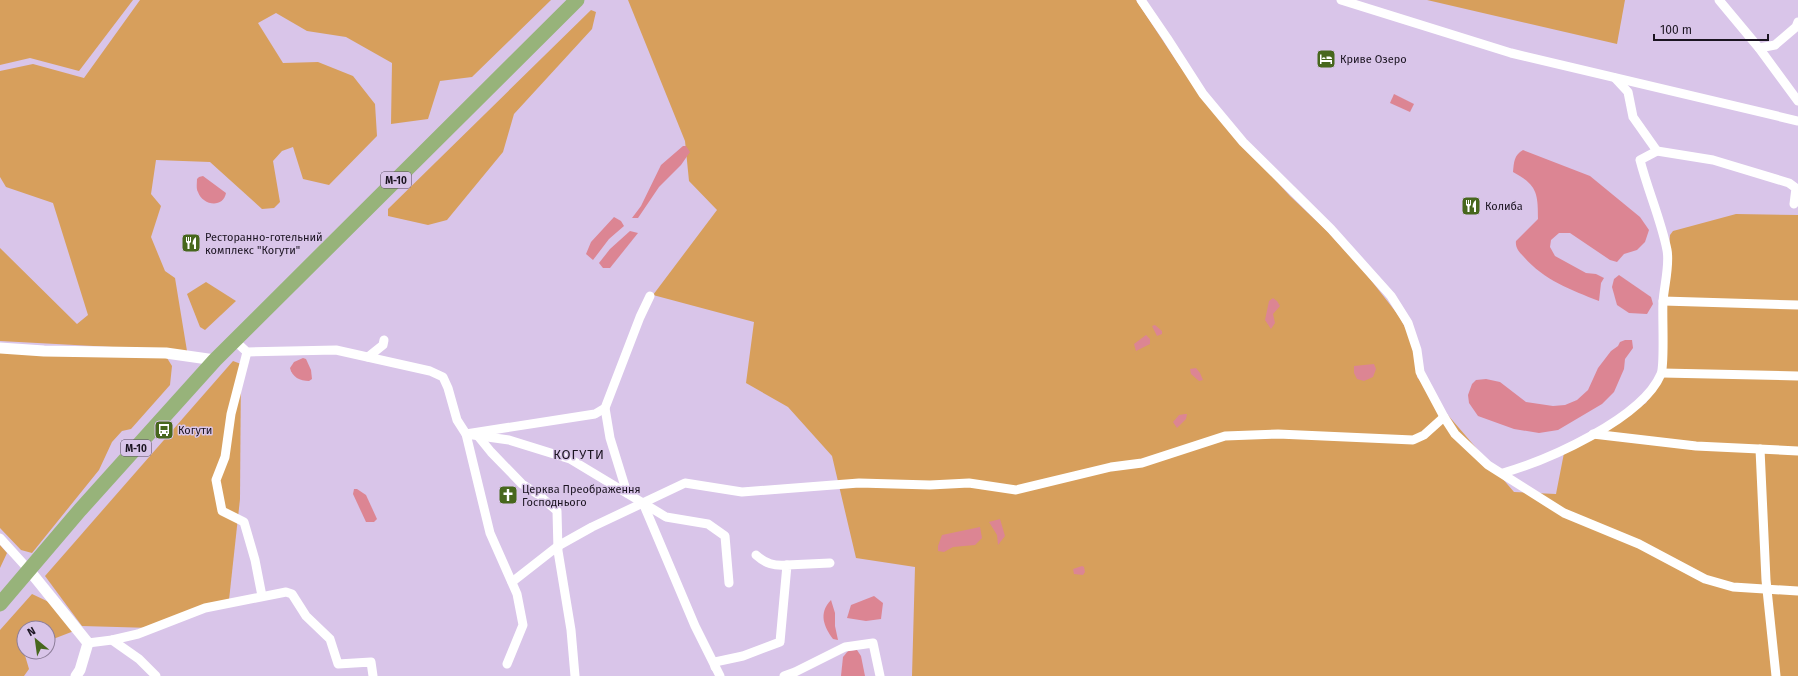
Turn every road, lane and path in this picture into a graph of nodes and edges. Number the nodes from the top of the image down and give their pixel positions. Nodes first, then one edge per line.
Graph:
1 (577, 0) edge
2 (1141, 0) edge
3 (1341, 0) edge
4 (1720, 0) edge
5 (1798, 22) edge
6 (1759, 48) junction
7 (1615, 78) junction
8 (1798, 101) edge
9 (1798, 121) edge
10 (1657, 151) junction
11 (1794, 204) dead end
12 (650, 296) dead end
13 (1663, 301) junction
14 (1798, 305) edge
15 (234, 340) junction
16 (384, 340) dead end
17 (0, 348) edge
18 (247, 352) junction
19 (368, 357) junction
20 (215, 360) junction
21 (1662, 373) junction
22 (1798, 376) edge
23 (605, 408) junction
24 (1444, 417) junction
25 (466, 434) junction
26 (1593, 434) junction
27 (478, 436) junction
28 (1760, 449) junction
29 (1798, 451) edge
30 (1503, 473) junction
31 (627, 493) junction
32 (643, 503) junction
33 (0, 538) edge
34 (558, 546) junction
35 (756, 555) dead end
36 (830, 563) dead end
37 (787, 565) junction
38 (29, 570) junction
39 (512, 582) junction
40 (729, 583) dead end
41 (1768, 589) junction
42 (1798, 591) edge
43 (262, 596) junction
44 (0, 604) edge
45 (112, 640) junction
46 (88, 643) junction
47 (715, 662) junction
48 (507, 664) dead end
49 (76, 676) edge
50 (156, 676) edge
51 (372, 676) edge
52 (575, 676) edge
53 (714, 676) edge
54 (720, 676) edge
55 (784, 676) edge
56 (880, 676) edge
57 (1776, 676) edge

1 - 15 highway, М-10
2 - 24 street
3 - 7 street
4 - 6 street
5 - 6 street
6 - 8 street
7 - 9 street
7 - 10 street
10 - 11 street
10 - 13 street
12 - 23 street
13 - 14 street
13 - 21 street
15 - 18 street
15 - 20 highway, М-10
16 - 19 street
17 - 20 street
18 - 19 street
18 - 43 street
19 - 25 street
20 - 38 highway, М-10
21 - 22 street
21 - 26 street
23 - 25 street
23 - 31 street
24 - 30 street
24 - 32 street
25 - 27 street
25 - 39 street
26 - 28 street
26 - 30 street
27 - 31 street
27 - 34 street
28 - 29 street
28 - 41 street
30 - 41 street
31 - 32 street
32 - 34 street
32 - 40 street
32 - 47 street
33 - 38 street
34 - 39 street
34 - 52 street
35 - 37 street
36 - 37 street
37 - 47 street
38 - 44 highway, М-10
38 - 46 street
39 - 48 street
41 - 42 street
41 - 57 street
43 - 45 street
43 - 51 street
45 - 46 street
45 - 50 street
46 - 49 street
47 - 53 street
47 - 54 street
55 - 56 street

